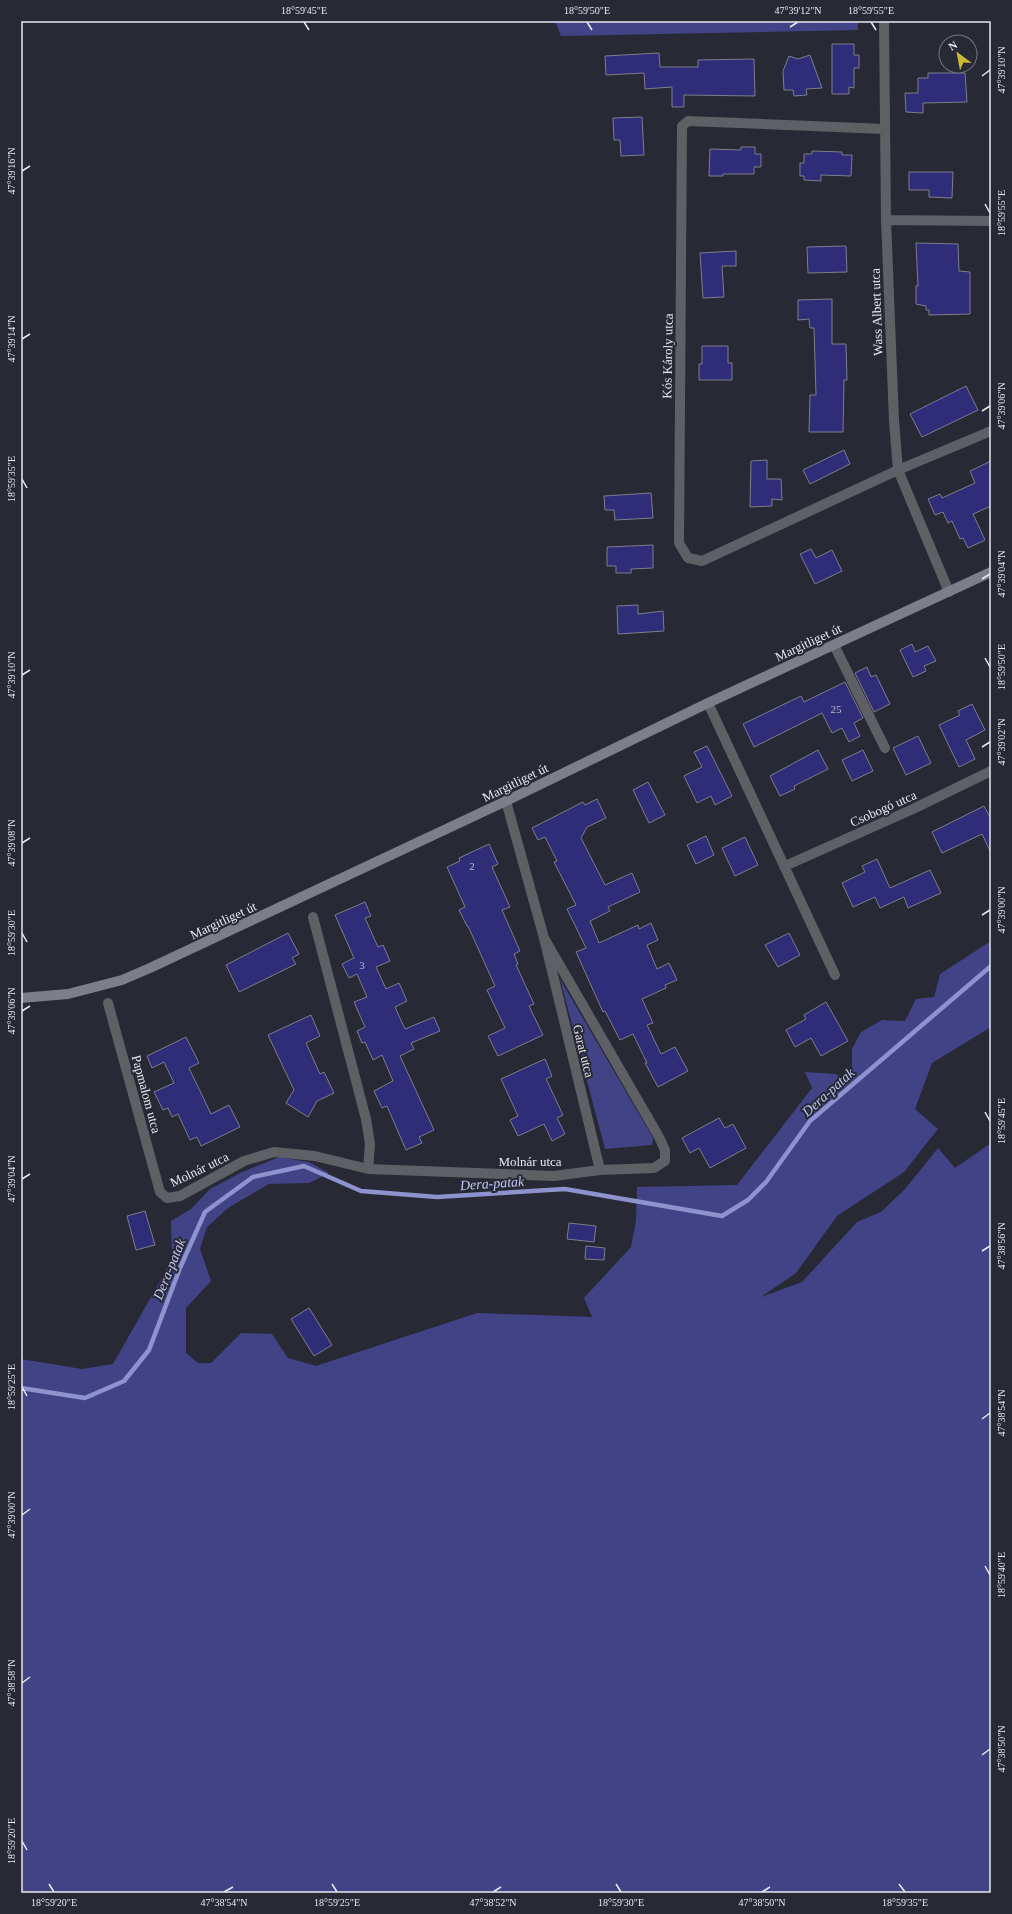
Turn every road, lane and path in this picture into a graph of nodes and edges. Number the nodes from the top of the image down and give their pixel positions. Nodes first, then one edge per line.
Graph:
1 (884, 21) edge
2 (884, 128) junction
3 (886, 220) junction
4 (991, 221) edge
5 (991, 431) edge
6 (898, 470) junction
7 (991, 572) edge
8 (949, 592) junction
9 (834, 645) junction
10 (708, 703) junction
11 (885, 748) dead end
12 (991, 771) edge
13 (506, 801) junction
14 (785, 866) junction
15 (313, 917) dead end
16 (544, 938) junction
17 (834, 975) dead end
18 (21, 998) edge
19 (108, 1003) dead end
20 (660, 1136) joint
21 (368, 1169) junction
22 (600, 1170) junction
23 (160, 1192) joint

1 - 2 street, Wass Albert utca
2 - 3 street, Wass Albert utca
2 - 6 street, Kós Károly utca
3 - 4 street
3 - 6 street, Wass Albert utca
5 - 6 street, Kós Károly utca
6 - 8 street, Wass Albert utca
7 - 8 main road, Margitliget út
8 - 9 main road, Margitliget út
9 - 10 main road, Margitliget út
9 - 11 street
10 - 13 main road, Margitliget út
10 - 14 street
12 - 14 street, Csobogó utca
13 - 16 street, Garat utca
13 - 18 main road, Margitliget út
14 - 17 street
15 - 21 street
16 - 20 street, Garat utca
16 - 22 street, Garat utca
19 - 23 street, Papmalom utca
20 - 22 street, Molnár utca
21 - 22 street, Molnár utca
21 - 23 street, Molnár utca

